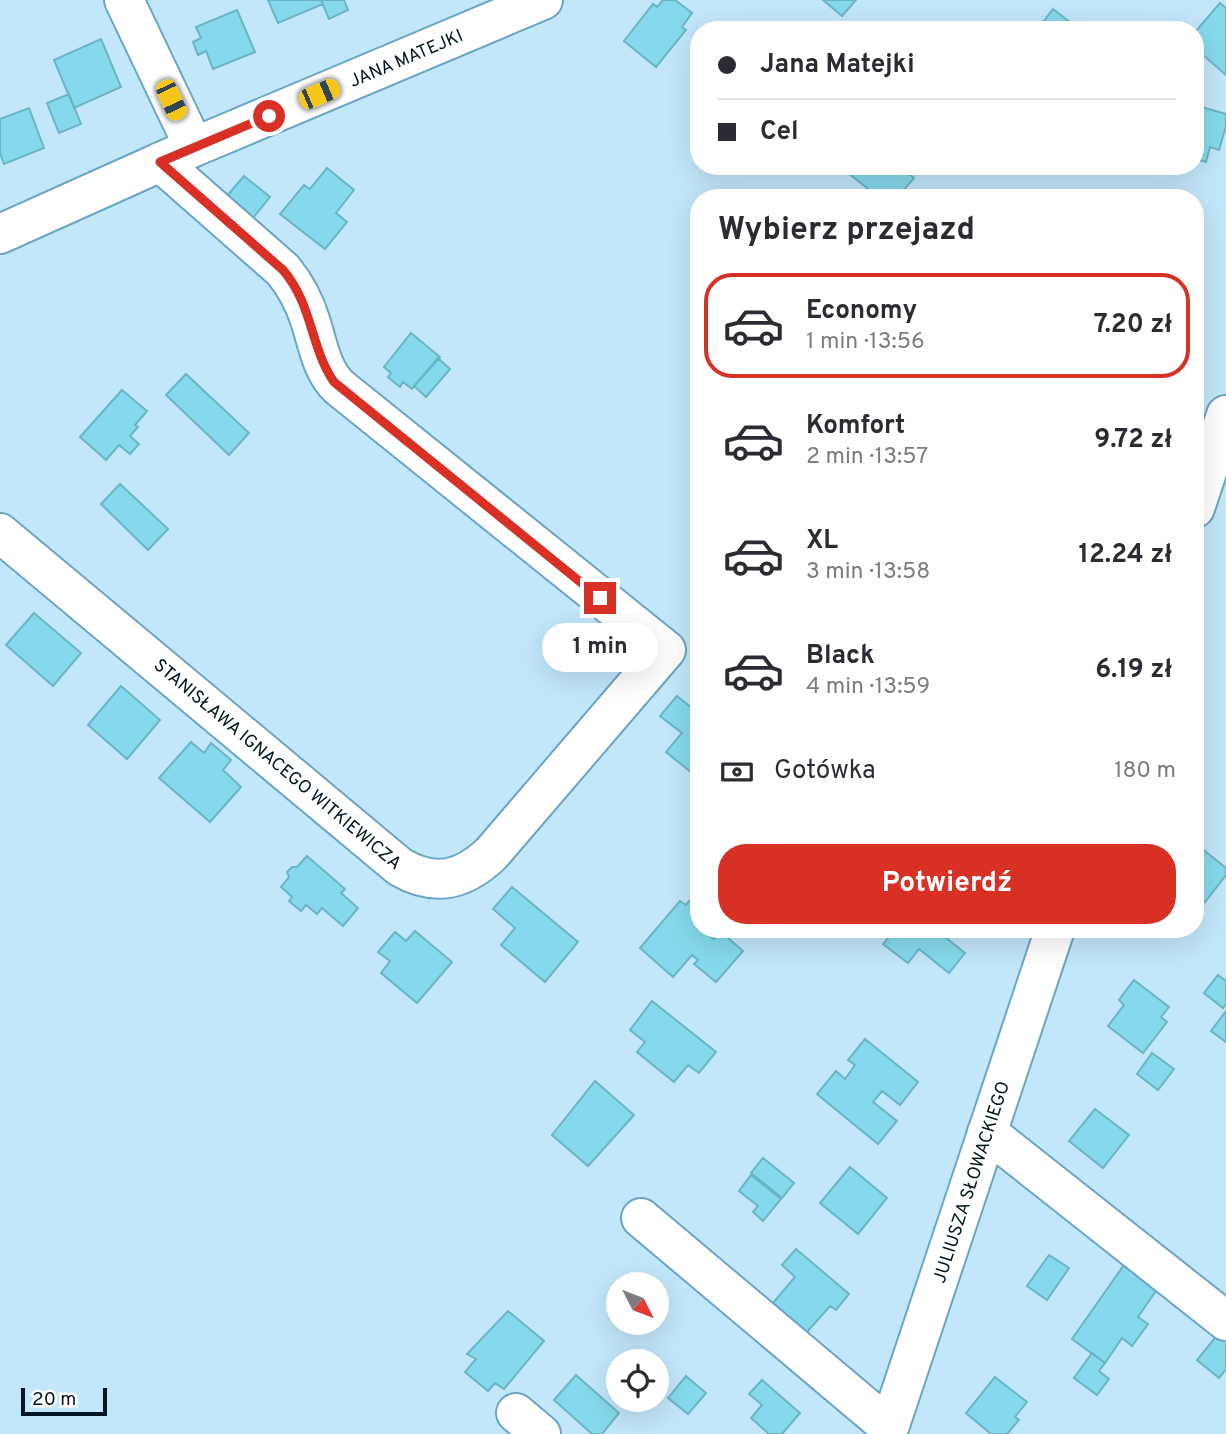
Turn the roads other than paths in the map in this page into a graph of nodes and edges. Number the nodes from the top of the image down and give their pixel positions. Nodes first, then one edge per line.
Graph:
1 (124, 0) edge
2 (543, 0) edge
3 (177, 154) junction
4 (0, 234) edge
5 (1224, 431) edge
6 (1204, 484) edge
7 (0, 533) edge
8 (1052, 938) edge
9 (987, 1132) junction
10 (641, 1218) dead end
11 (1226, 1321) edge
12 (888, 1431) edge

1 - 3 street
2 - 3 street, JANA MATEJKI
3 - 4 street, JANA MATEJKI
3 - 7 street, STANISŁAWA IGNACEGO WITKIEWICZA
5 - 6 street
8 - 9 street, JULIUSZA SŁOWACKIEGO
9 - 11 street
9 - 12 street, JULIUSZA SŁOWACKIEGO
10 - 12 street

